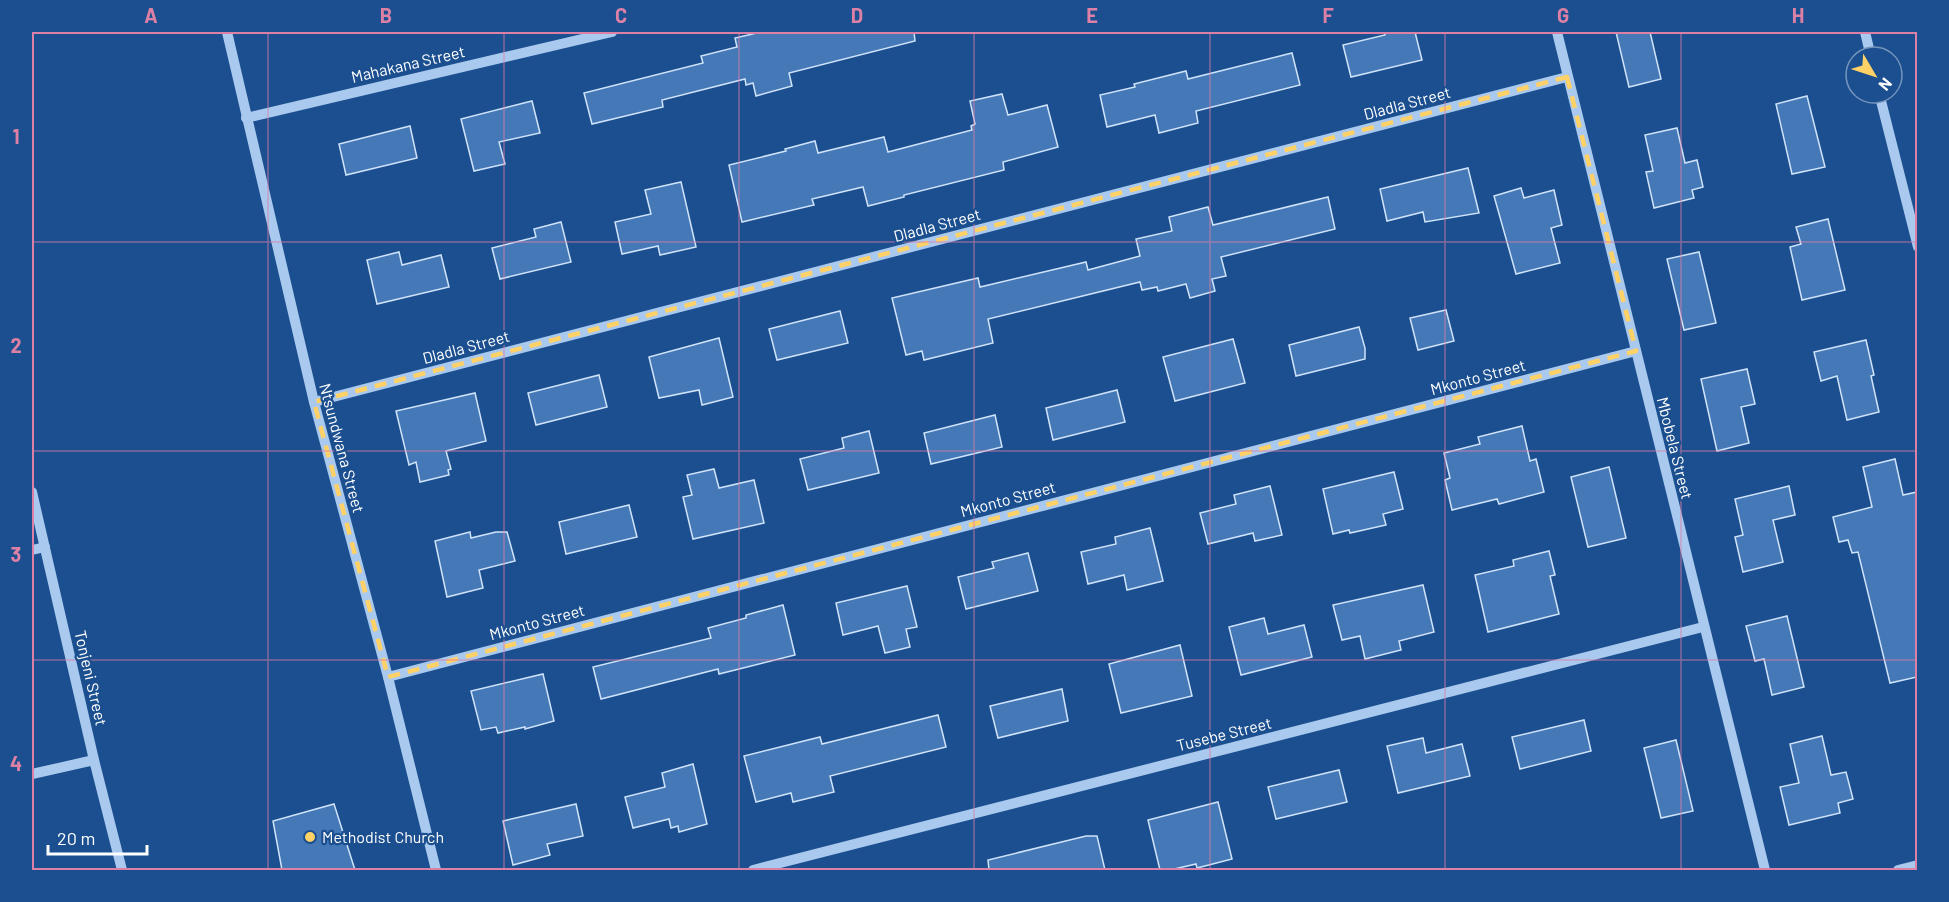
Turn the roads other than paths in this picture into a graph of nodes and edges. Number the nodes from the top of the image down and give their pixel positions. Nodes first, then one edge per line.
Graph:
1 (227, 32) edge
2 (612, 32) edge
3 (1557, 32) edge
4 (1567, 77) junction
5 (1883, 105) edge
6 (246, 118) junction
7 (1917, 247) edge
8 (1635, 351) junction
9 (314, 402) junction
10 (32, 492) edge
11 (45, 547) junction
12 (32, 550) edge
13 (1703, 627) junction
14 (388, 676) junction
15 (94, 760) junction
16 (32, 774) edge
17 (1917, 865) edge
18 (122, 870) edge
19 (436, 870) edge
20 (753, 870) edge
21 (1765, 870) edge
22 (1898, 870) edge

1 - 6 street, Ntsundwana Street
2 - 6 street, Mahakana Street
3 - 4 street, Mbobela Street
4 - 8 street, Mbobela Street
4 - 9 street, Dladla Street
5 - 7 street
6 - 9 street, Ntsundwana Street
8 - 13 street, Mbobela Street
8 - 14 street, Mkonto Street
9 - 14 street, Ntsundwana Street
10 - 11 street, Tonjeni Street
11 - 12 street
11 - 15 street, Tonjeni Street
13 - 20 street, Tusebe Street
13 - 21 street, Mbobela Street
14 - 19 street, Ntsundwana Street
15 - 16 street
15 - 18 street, Tonjeni Street
17 - 22 street

